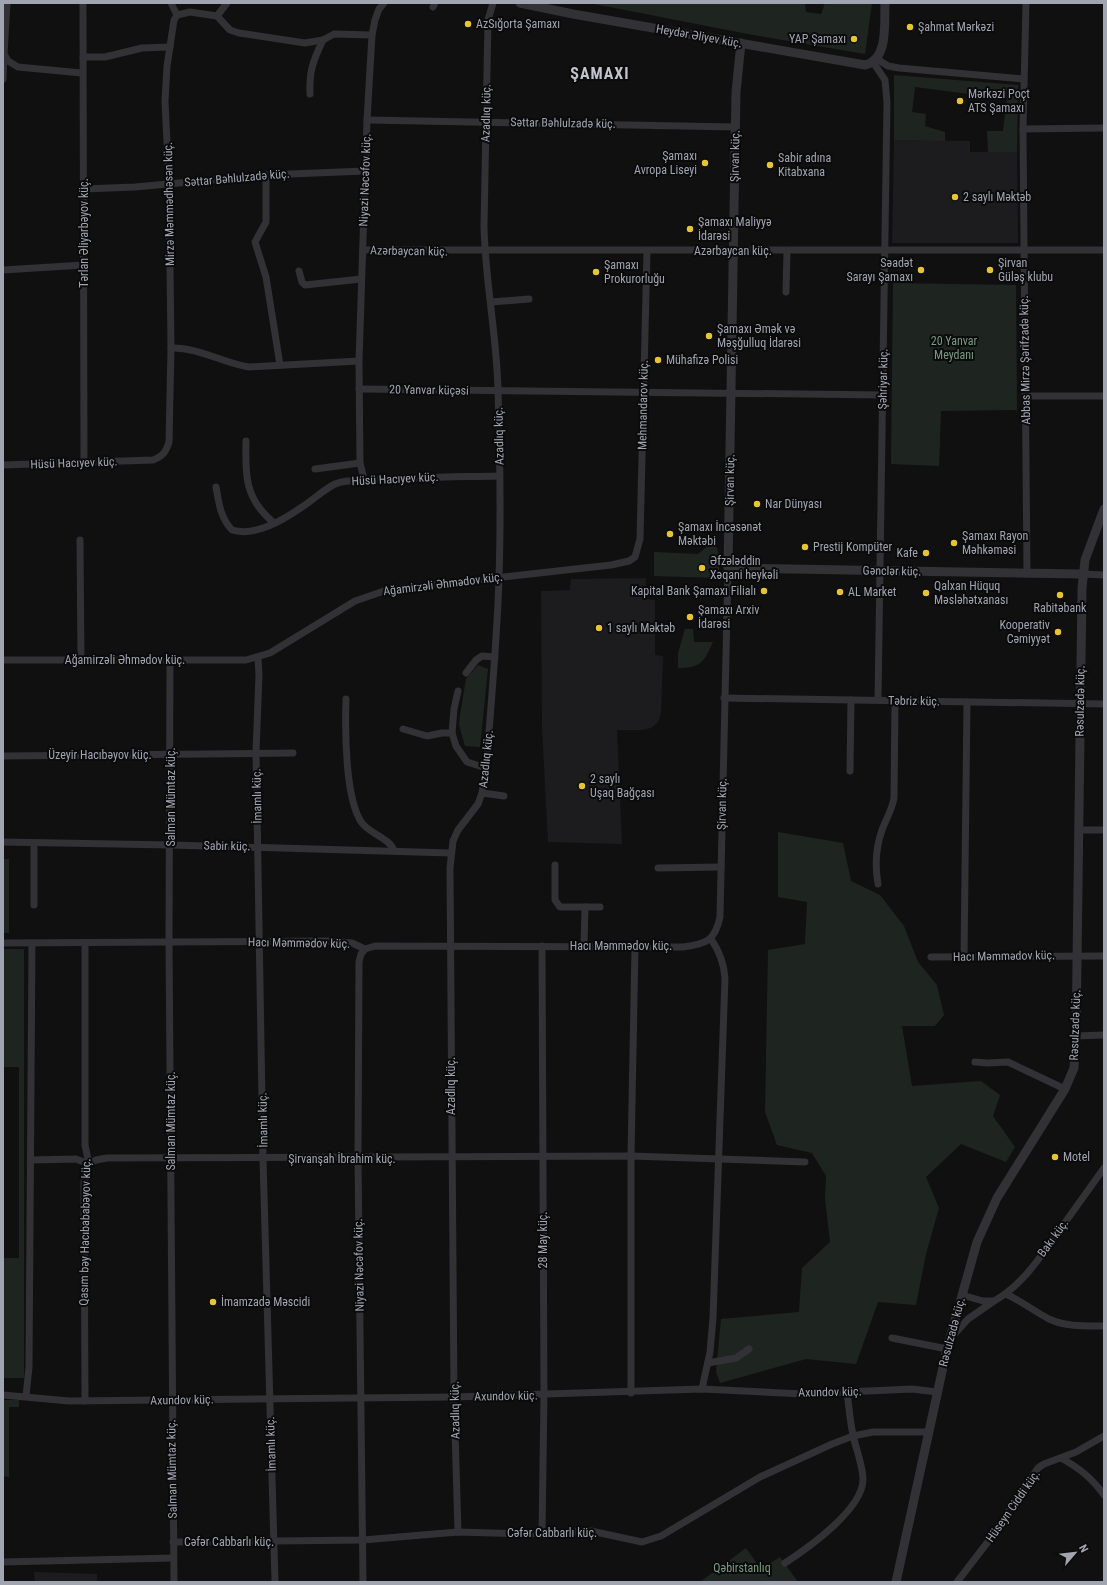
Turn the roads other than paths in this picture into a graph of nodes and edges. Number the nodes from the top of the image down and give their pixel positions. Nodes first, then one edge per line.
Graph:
1 (7, 3) edge
2 (83, 3) edge
3 (171, 3) edge
4 (227, 3) edge
5 (384, 3) edge
6 (493, 3) edge
7 (520, 3) edge
8 (885, 3) edge
9 (1026, 3) edge
10 (177, 15) junction
11 (217, 16) junction
12 (372, 35) junction
13 (323, 40) junction
14 (741, 43) junction
15 (170, 47) junction
16 (4, 54) junction
17 (82, 57) junction
18 (876, 60) junction
19 (82, 73) junction
20 (3, 79) edge
21 (1024, 79) junction
22 (310, 94) dead end
23 (367, 120) junction
24 (486, 121) junction
25 (735, 127) junction
26 (1104, 128) edge
27 (1023, 129) junction
28 (365, 171) junction
29 (266, 175) junction
30 (169, 184) junction
31 (84, 189) junction
32 (362, 250) junction
33 (1024, 250) junction
34 (1104, 250) edge
35 (647, 251) junction
36 (734, 251) junction
37 (787, 251) junction
38 (886, 251) junction
39 (485, 252) junction
40 (84, 266) junction
41 (3, 270) edge
42 (299, 271) dead end
43 (361, 279) junction
44 (786, 292) dead end
45 (529, 300) dead end
46 (491, 302) junction
47 (171, 348) junction
48 (359, 361) junction
49 (280, 365) junction
50 (359, 389) junction
51 (498, 391) junction
52 (643, 392) junction
53 (731, 393) junction
54 (883, 394) junction
55 (1026, 396) junction
56 (1104, 396) edge
57 (246, 441) dead end
58 (167, 451) joint
59 (84, 463) junction
60 (360, 463) junction
61 (3, 465) edge
62 (315, 469) dead end
63 (499, 476) junction
64 (364, 479) junction
65 (216, 487) dead end
66 (1104, 508) edge
67 (274, 523) junction
68 (80, 540) dead end
69 (635, 557) joint
70 (728, 568) junction
71 (880, 571) junction
72 (1027, 574) junction
73 (1082, 574) junction
74 (1104, 575) edge
75 (499, 576) junction
76 (495, 657) junction
77 (258, 658) junction
78 (3, 660) edge
79 (81, 660) junction
80 (170, 660) junction
81 (466, 673) dead end
82 (458, 691) dead end
83 (724, 698) junction
84 (346, 700) dead end
85 (851, 700) junction
86 (878, 700) junction
87 (895, 701) junction
88 (966, 702) junction
89 (1080, 704) junction
90 (1104, 704) edge
91 (403, 729) dead end
92 (452, 733) junction
93 (256, 752) junction
94 (293, 753) dead end
95 (171, 755) junction
96 (3, 756) edge
97 (486, 768) junction
98 (850, 771) dead end
99 (482, 793) junction
100 (504, 796) dead end
101 (1079, 830) junction
102 (1104, 830) edge
103 (3, 842) edge
104 (34, 843) junction
105 (171, 845) junction
106 (258, 847) junction
107 (394, 851) junction
108 (451, 853) junction
109 (555, 865) dead end
110 (721, 867) junction
111 (658, 868) dead end
112 (878, 884) dead end
113 (34, 905) dead end
114 (585, 907) junction
115 (600, 907) dead end
116 (711, 939) junction
117 (169, 942) junction
118 (260, 942) junction
119 (3, 943) edge
120 (32, 943) junction
121 (85, 943) junction
122 (450, 946) junction
123 (542, 946) junction
124 (584, 946) junction
125 (635, 947) junction
126 (364, 949) junction
127 (964, 956) junction
128 (1077, 956) junction
129 (1104, 956) edge
130 (931, 957) dead end
131 (1104, 1035) edge
132 (1076, 1036) junction
133 (975, 1062) dead end
134 (1065, 1089) junction
135 (631, 1156) junction
136 (542, 1157) junction
137 (451, 1158) junction
138 (720, 1158) junction
139 (171, 1159) junction
140 (263, 1159) junction
141 (358, 1159) junction
142 (31, 1160) junction
143 (805, 1162) dead end
144 (89, 1164) junction
145 (1104, 1168) edge
146 (1006, 1294) junction
147 (962, 1295) junction
148 (994, 1301) junction
149 (1104, 1326) edge
150 (892, 1338) dead end
151 (948, 1344) junction
152 (749, 1349) dead end
153 (708, 1363) junction
154 (702, 1389) junction
155 (847, 1392) junction
156 (937, 1392) junction
157 (631, 1393) junction
158 (3, 1395) edge
159 (544, 1395) junction
160 (26, 1396) junction
161 (454, 1397) junction
162 (361, 1398) junction
163 (269, 1399) junction
164 (85, 1400) junction
165 (172, 1400) junction
166 (928, 1432) junction
167 (853, 1436) junction
168 (1104, 1436) edge
169 (1061, 1458) junction
170 (1104, 1495) edge
171 (458, 1532) junction
172 (542, 1533) junction
173 (363, 1540) junction
174 (174, 1542) junction
175 (274, 1542) junction
176 (173, 1558) junction
177 (3, 1562) edge
178 (785, 1563) dead end
179 (174, 1582) edge
180 (275, 1582) edge
181 (363, 1582) edge
182 (896, 1582) edge
183 (957, 1582) edge

1 - 16 street
2 - 17 street, Tərlan Əliyarbəyov küç.
3 - 10 street
4 - 11 street
5 - 12 street, Niyazi Nəcəfov küç.
6 - 24 street, Azadlıq küç.
7 - 14 street, Heydər Əliyev küç.
8 - 18 street
9 - 21 street, Abbas Mirzə Şərifzadə küç.
10 - 11 street
10 - 15 street, Mirzə Məmmədhəsən küç.
11 - 13 street
12 - 13 street
12 - 23 street, Niyazi Nəcəfov küç.
13 - 22 street
14 - 18 street, Heydər Əliyev küç.
14 - 25 street, Şirvan küç.
15 - 17 street
15 - 30 street, Mirzə Məmmədhəsən küç.
16 - 19 street
16 - 20 street
17 - 19 street, Tərlan Əliyarbəyov küç.
18 - 21 street, Heydər Əliyev küç.
18 - 38 street, Şəhriyar küç.
19 - 31 street, Tərlan Əliyarbəyov küç.
21 - 27 street, Abbas Mirzə Şərifzadə küç.
23 - 24 street, Səttar Bəhlulzadə küç.
23 - 28 street, Niyazi Nəcəfov küç.
24 - 25 street, Səttar Bəhlulzadə küç.
24 - 39 street, Azadlıq küç.
25 - 36 street, Şirvan küç.
26 - 27 street
27 - 33 street, Abbas Mirzə Şərifzadə küç.
28 - 29 street, Səttar Bəhlulzadə küç.
28 - 32 street, Niyazi Nəcəfov küç.
29 - 30 street, Səttar Bəhlulzadə küç.
29 - 49 street
30 - 31 street, Səttar Bəhlulzadə küç.
30 - 47 street, Mirzə Məmmədhəsən küç.
31 - 40 street, Tərlan Əliyarbəyov küç.
32 - 39 street, Azərbaycan küç.
32 - 43 street, Niyazi Nəcəfov küç.
33 - 34 street, Azərbaycan küç.
33 - 38 street, Azərbaycan küç.
33 - 55 street, Abbas Mirzə Şərifzadə küç.
35 - 36 street, Azərbaycan küç.
35 - 39 street, Azərbaycan küç.
35 - 52 street, Mehmandarov küç.
36 - 37 street, Azərbaycan küç.
36 - 53 street, Şirvan küç.
37 - 38 street, Azərbaycan küç.
37 - 44 street
38 - 54 street, Şəhriyar küç.
39 - 46 street, Azadlıq küç.
40 - 41 street
40 - 59 street, Tərlan Əliyarbəyov küç.
42 - 43 street
43 - 48 street, Niyazi Nəcəfov küç.
45 - 46 street
46 - 51 street, Azadlıq küç.
47 - 49 street
47 - 58 street, Mirzə Məmmədhəsən küç.
48 - 49 street
48 - 50 street, Niyazi Nəcəfov küç.
50 - 51 street, 20 Yanvar küçəsi
50 - 60 street, Niyazi Nəcəfov küç.
51 - 52 street, 20 Yanvar küçəsi
51 - 63 street, Azadlıq küç.
52 - 53 street, 20 Yanvar küçəsi
52 - 69 street, Mehmandarov küç.
53 - 54 street, 20 Yanvar küçəsi
53 - 70 street, Şirvan küç.
54 - 71 street, Şəhriyar küç.
55 - 56 street
55 - 72 street, Abbas Mirzə Şərifzadə küç.
57 - 67 street
58 - 59 street, Hüsü Hacıyev küç.
59 - 61 street, Hüsü Hacıyev küç.
60 - 62 street
60 - 64 street, Niyazi Nəcəfov küç.
63 - 64 street, Hüsü Hacıyev küç.
63 - 75 street, Azadlıq küç.
64 - 67 street, Hüsü Hacıyev küç.
65 - 67 street, Hüsü Hacıyev küç.
66 - 73 street, Rəsulzadə küç.
68 - 79 street
69 - 75 street, Ağamirzəli Əhmədov küç.
70 - 71 street, Gənclər küç.
70 - 83 street, Şirvan küç.
71 - 72 street, Gənclər küç.
71 - 86 street, Şəhriyar küç.
72 - 73 street, Gənclər küç.
73 - 74 street, Gənclər küç.
73 - 89 street, Rəsulzadə küç.
75 - 76 street, Azadlıq küç.
75 - 77 street, Ağamirzəli Əhmədov küç.
76 - 81 street
76 - 97 street, Azadlıq küç.
77 - 80 street, Ağamirzəli Əhmədov küç.
77 - 93 street, İmamlı küç.
78 - 79 street, Ağamirzəli Əhmədov küç.
79 - 80 street, Ağamirzəli Əhmədov küç.
80 - 95 street, Salman Mümtaz küç.
82 - 92 street
83 - 85 street, Təbriz küç.
83 - 110 street, Şirvan küç.
84 - 107 street
85 - 86 street, Təbriz küç.
85 - 98 street
86 - 87 street, Təbriz küç.
87 - 88 street, Təbriz küç.
87 - 112 street
88 - 89 street, Təbriz küç.
88 - 127 street
89 - 90 street, Təbriz küç.
89 - 101 street, Rəsulzadə küç.
91 - 92 street
92 - 97 street
93 - 94 street, Üzeyir Hacıbəyov küç.
93 - 95 street, Üzeyir Hacıbəyov küç.
93 - 106 street, İmamlı küç.
95 - 96 street, Üzeyir Hacıbəyov küç.
95 - 105 street, Salman Mümtaz küç.
97 - 99 street, Azadlıq küç.
99 - 100 street
99 - 108 street, Azadlıq küç.
101 - 102 street
101 - 128 street, Rəsulzadə küç.
103 - 104 street, Sabir küç.
104 - 105 street, Sabir küç.
104 - 113 street
105 - 106 street, Sabir küç.
105 - 117 street, Salman Mümtaz küç.
106 - 107 street, Sabir küç.
106 - 118 street, İmamlı küç.
107 - 108 street, Sabir küç.
108 - 122 street, Azadlıq küç.
109 - 114 street
110 - 111 street
110 - 116 street, Şirvan küç.
114 - 115 street
114 - 124 street
116 - 125 street, Hacı Məmmədov küç.
116 - 138 street
117 - 118 street, Hacı Məmmədov küç.
117 - 121 street, Hacı Məmmədov küç.
117 - 139 street, Salman Mümtaz küç.
118 - 126 street, Hacı Məmmədov küç.
118 - 140 street, İmamlı küç.
119 - 120 street, Hacı Məmmədov küç.
120 - 121 street, Hacı Məmmədov küç.
120 - 142 street
121 - 144 street, Qasım bəy Hacıbababəyov küç.
122 - 123 street, Hacı Məmmədov küç.
122 - 126 street, Hacı Məmmədov küç.
122 - 137 street, Azadlıq küç.
123 - 124 street, Hacı Məmmədov küç.
123 - 136 street, 28 May küç.
124 - 125 street, Hacı Məmmədov küç.
125 - 135 street
126 - 141 street, Niyazi Nəcəfov küç.
127 - 128 street, Hacı Məmmədov küç.
127 - 130 street, Hacı Məmmədov küç.
128 - 129 street, Hacı Məmmədov küç.
128 - 132 street, Rəsulzadə küç.
131 - 132 street
132 - 134 street, Rəsulzadə küç.
133 - 134 street
134 - 147 street, Rəsulzadə küç.
135 - 136 street, Şirvanşah İbrahim küç.
135 - 138 street, Şirvanşah İbrahim küç.
135 - 157 street
136 - 137 street, Şirvanşah İbrahim küç.
136 - 159 street, 28 May küç.
137 - 141 street, Şirvanşah İbrahim küç.
137 - 161 street, Azadlıq küç.
138 - 143 street, Şirvanşah İbrahim küç.
138 - 153 street
139 - 140 street, Şirvanşah İbrahim küç.
139 - 144 street, Şirvanşah İbrahim küç.
139 - 165 street, Salman Mümtaz küç.
140 - 141 street, Şirvanşah İbrahim küç.
140 - 163 street, İmamlı küç.
141 - 162 street, Niyazi Nəcəfov küç.
142 - 144 street
142 - 160 street
144 - 164 street, Qasım bəy Hacıbababəyov küç.
145 - 146 street, Bakı küç.
146 - 148 street, Bakı küç.
146 - 149 street
147 - 148 street
147 - 151 street, Rəsulzadə küç.
148 - 151 street, Bakı küç.
150 - 151 street
151 - 156 street, Rəsulzadə küç.
152 - 153 street
153 - 154 street
154 - 155 street, Axundov küç.
154 - 157 street, Axundov küç.
155 - 156 street, Axundov küç.
155 - 167 street
156 - 166 street, Rəsulzadə küç.
157 - 159 street, Axundov küç.
158 - 160 street, Axundov küç.
159 - 161 street, Axundov küç.
159 - 172 street, 28 May küç.
160 - 164 street, Axundov küç.
161 - 162 street, Axundov küç.
161 - 171 street, Azadlıq küç.
162 - 163 street, Axundov küç.
162 - 173 street, Niyazi Nəcəfov küç.
163 - 165 street, Axundov küç.
163 - 175 street, İmamlı küç.
164 - 165 street, Axundov küç.
165 - 174 street, Salman Mümtaz küç.
166 - 167 street, Cəfər Cabbarlı küç.
166 - 182 street, Rəsulzadə küç.
167 - 172 street, Cəfər Cabbarlı küç.
167 - 178 street
168 - 169 street, Hüseyn Ciddi küç.
169 - 170 street
169 - 183 street, Hüseyn Ciddi küç.
171 - 172 street, Cəfər Cabbarlı küç.
171 - 173 street, Cəfər Cabbarlı küç.
173 - 175 street, Cəfər Cabbarlı küç.
173 - 181 street, Niyazi Nəcəfov küç.
174 - 175 street, Cəfər Cabbarlı küç.
174 - 176 street, Salman Mümtaz küç.
175 - 180 street, İmamlı küç.
176 - 177 street
176 - 179 street, Salman Mümtaz küç.

